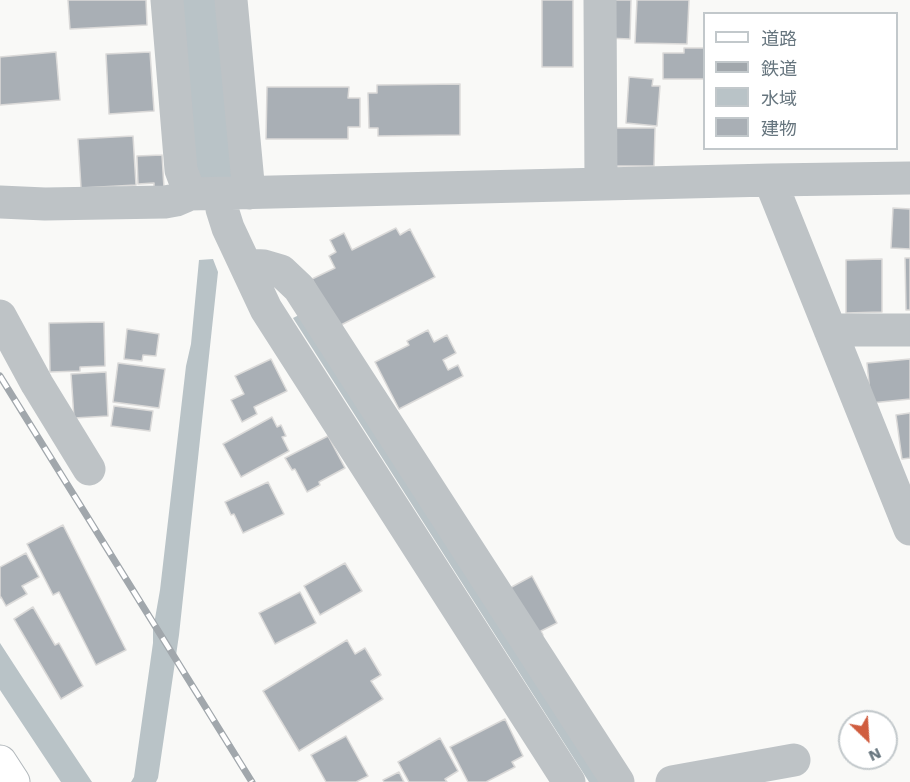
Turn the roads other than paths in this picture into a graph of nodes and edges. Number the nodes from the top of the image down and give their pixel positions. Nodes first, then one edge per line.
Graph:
1 (167, 0) edge
2 (231, 0) edge
3 (600, 0) edge
4 (910, 178) edge
5 (770, 180) junction
6 (601, 184) junction
7 (220, 194) junction
8 (0, 202) edge
9 (246, 265) junction
10 (0, 316) edge
11 (830, 330) junction
12 (910, 330) edge
13 (89, 470) dead end
14 (901, 482) edge
15 (910, 529) edge
16 (794, 760) dead end
17 (0, 762) edge
18 (14, 782) edge
19 (569, 782) edge
20 (618, 782) edge
21 (672, 782) edge

1 - 7 street
2 - 7 street
3 - 6 street
4 - 5 street
5 - 6 street
5 - 11 street
6 - 7 street
7 - 8 street
7 - 9 street
9 - 19 street
9 - 20 street
10 - 13 street
11 - 12 street
11 - 14 street
14 - 15 street
16 - 21 street
17 - 18 main road

